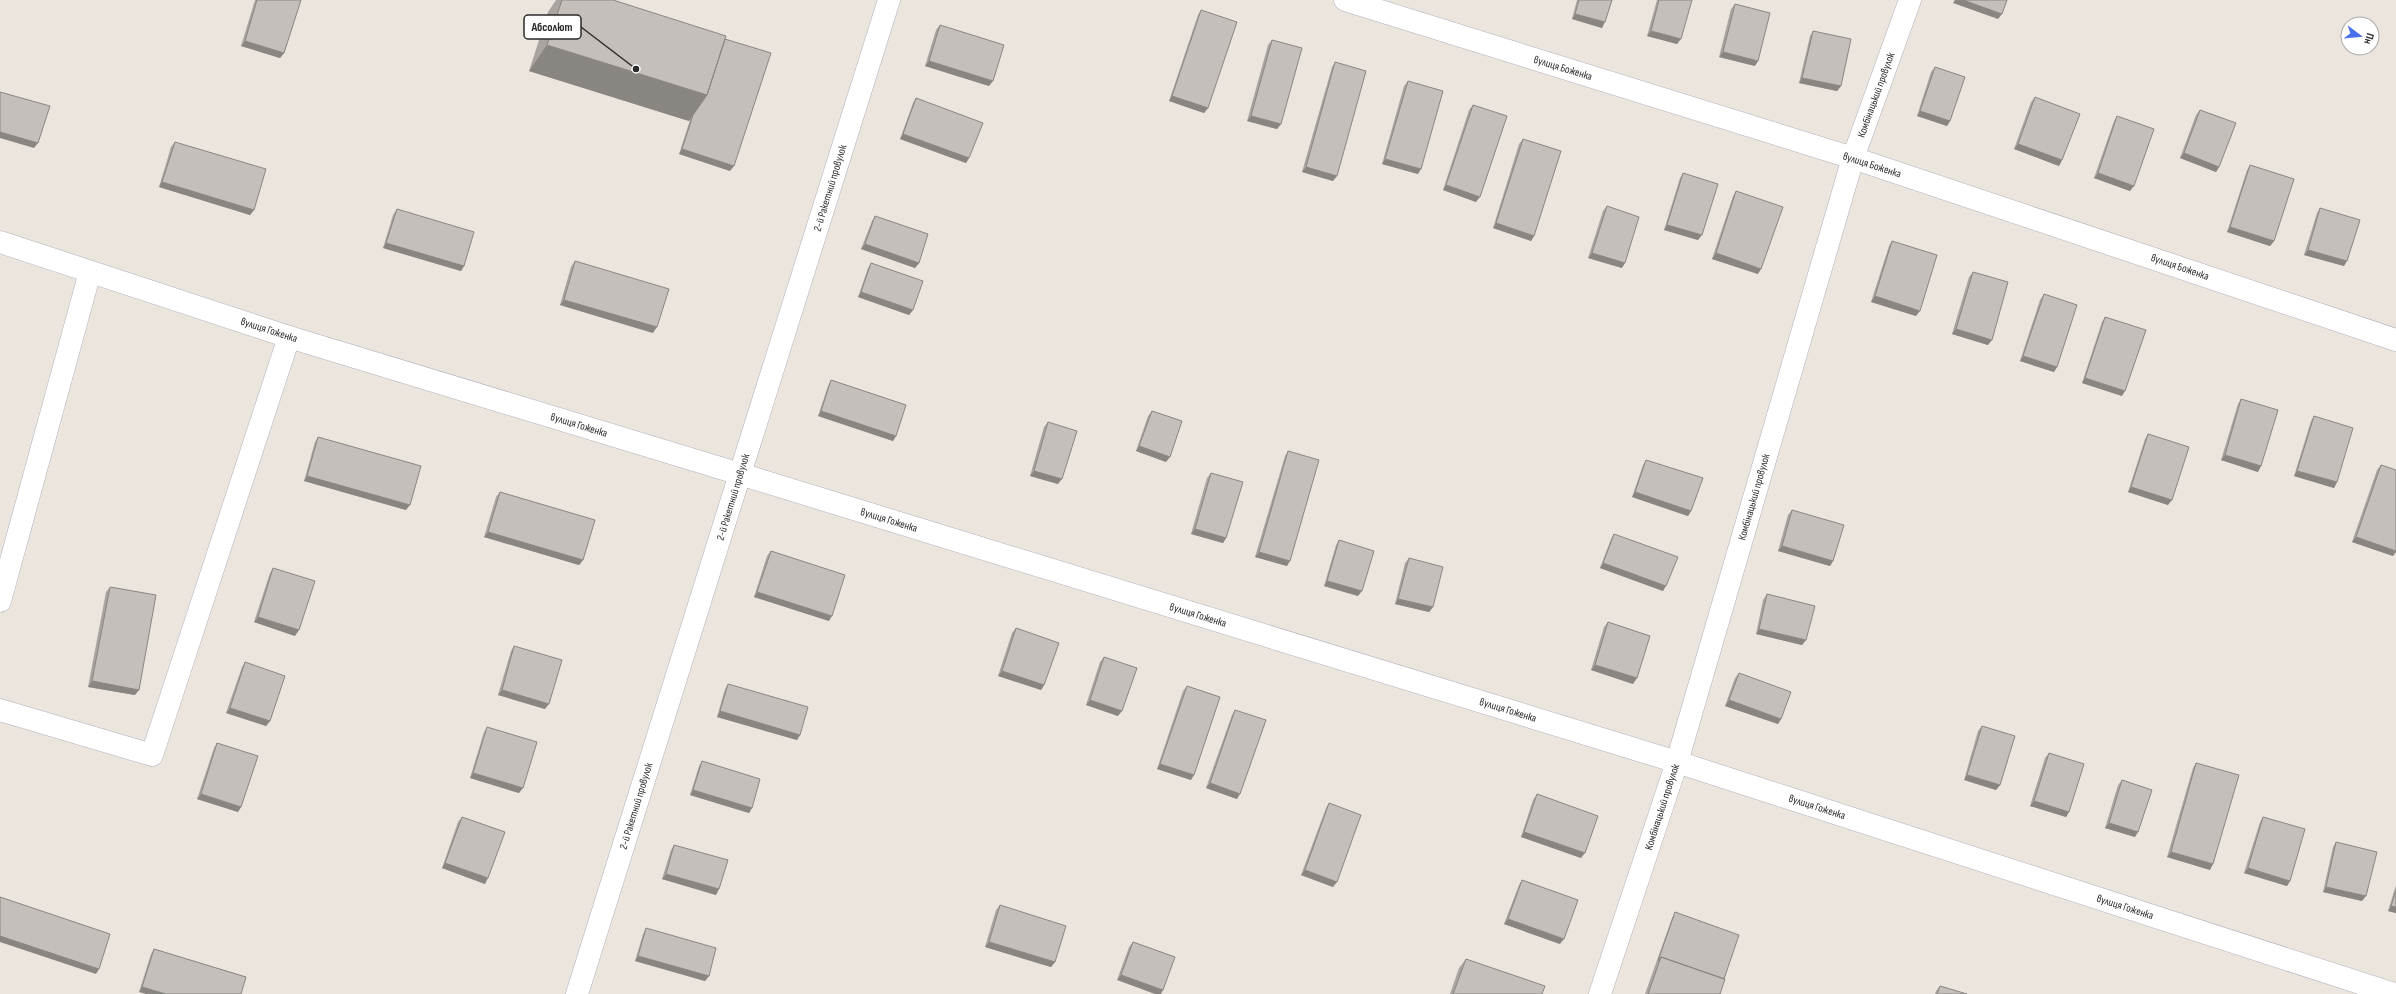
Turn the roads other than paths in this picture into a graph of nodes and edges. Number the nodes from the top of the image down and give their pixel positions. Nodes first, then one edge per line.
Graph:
1 (889, 0) edge
2 (1345, 0) edge
3 (1910, 0) edge
4 (1852, 158) junction
5 (0, 242) edge
6 (90, 272) junction
7 (289, 337) junction
8 (2396, 340) edge
9 (740, 474) junction
10 (0, 601) edge
11 (0, 710) edge
12 (1677, 762) junction
13 (577, 994) edge
14 (1600, 994) edge
15 (2394, 994) edge

1 - 9 street, 2-й Ракетний провулок
2 - 4 street, вулиця Боженка
3 - 4 street, Комбінацький провулок
4 - 8 street, вулиця Боженка
4 - 12 street, Комбінацький провулок
5 - 6 street, вулиця Гоженка
6 - 7 street, вулиця Гоженка
6 - 10 street
7 - 9 street, вулиця Гоженка
7 - 11 street
9 - 12 street, вулиця Гоженка
9 - 13 street, 2-й Ракетний провулок
12 - 14 street, Комбінацький провулок
12 - 15 street, вулиця Гоженка

